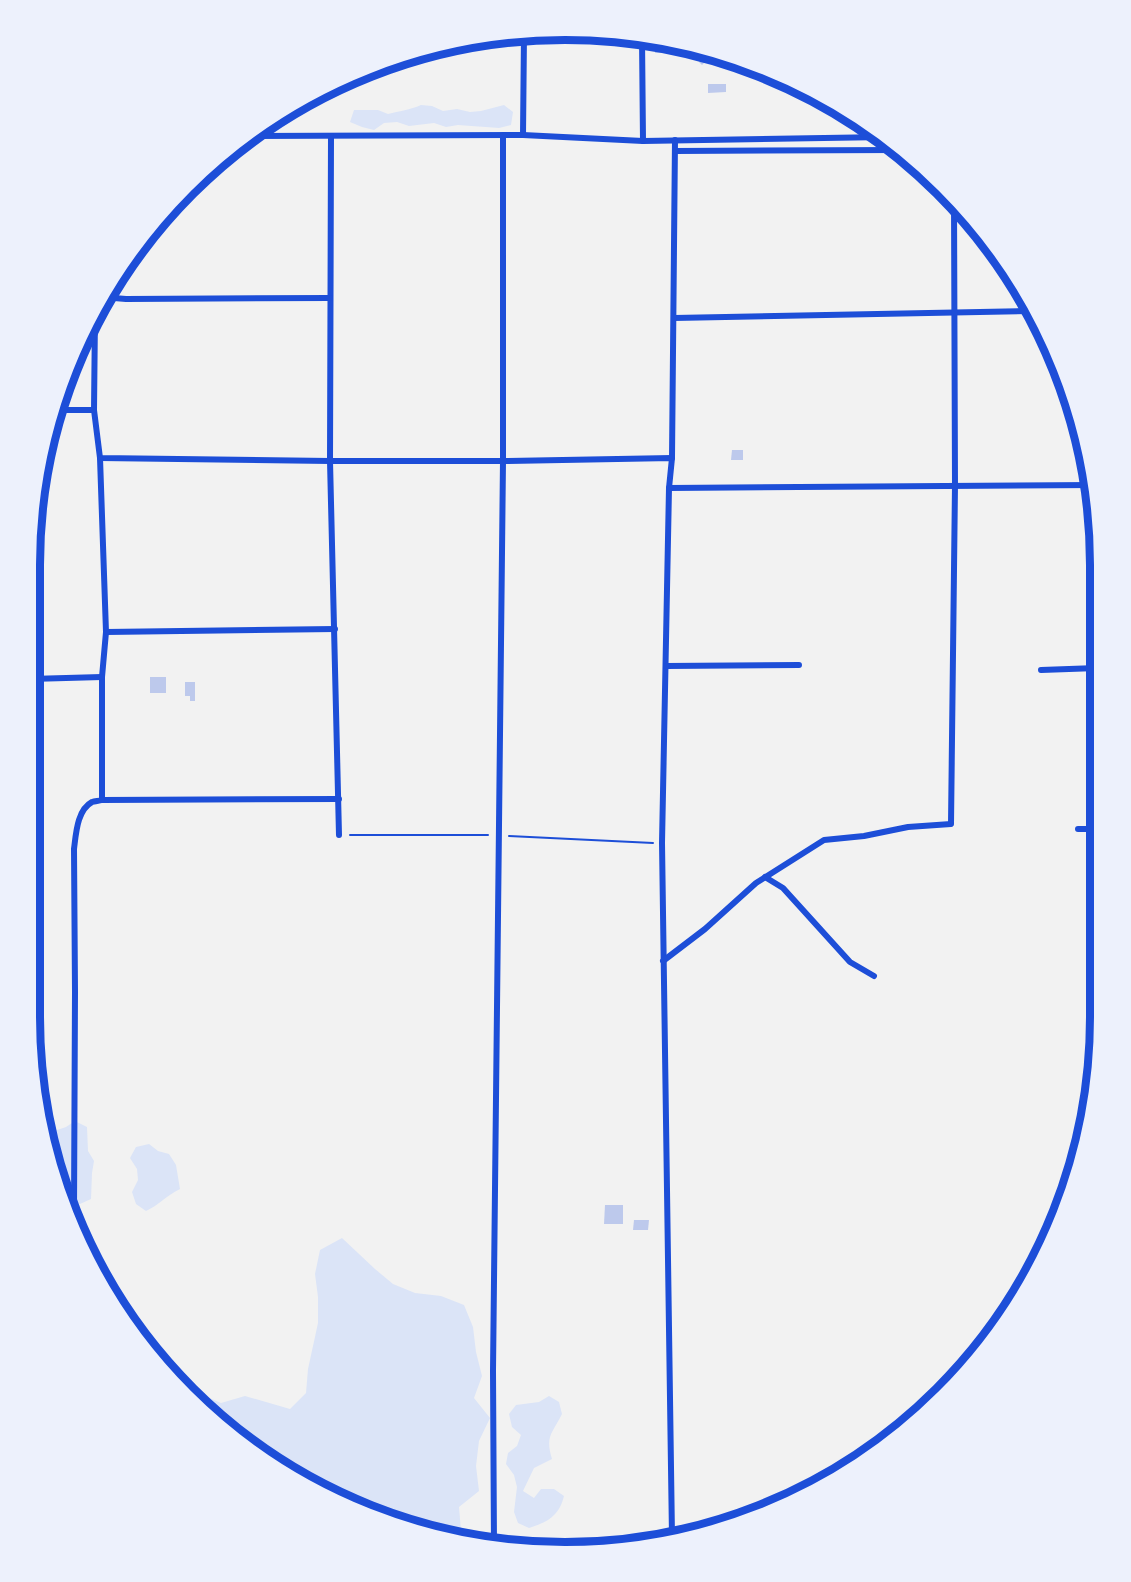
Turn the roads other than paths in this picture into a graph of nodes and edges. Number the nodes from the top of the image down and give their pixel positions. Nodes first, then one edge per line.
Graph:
1 (524, 43) edge
2 (642, 46) edge
3 (503, 135) junction
4 (523, 135) junction
5 (264, 136) edge
6 (331, 136) junction
7 (869, 137) edge
8 (675, 140) junction
9 (643, 141) junction
10 (886, 150) edge
11 (675, 151) junction
12 (954, 213) edge
13 (114, 298) edge
14 (330, 298) junction
15 (1024, 311) edge
16 (955, 312) junction
17 (674, 318) junction
18 (95, 333) edge
19 (64, 410) edge
20 (94, 410) junction
21 (100, 458) junction
22 (672, 458) junction
23 (330, 461) junction
24 (503, 461) junction
25 (955, 485) junction
26 (1084, 485) edge
27 (669, 488) junction
28 (335, 629) junction
29 (106, 632) junction
30 (666, 666) junction
31 (799, 666) dead end
32 (1090, 668) edge
33 (1041, 670) dead end
34 (102, 677) junction
35 (40, 679) edge
36 (339, 799) junction
37 (102, 800) junction
38 (1078, 829) dead end
39 (1090, 830) edge
40 (339, 835) dead end
41 (765, 877) junction
42 (663, 961) junction
43 (874, 976) dead end
44 (74, 1201) edge
45 (672, 1530) edge
46 (494, 1536) edge

1 - 4 street
2 - 9 street
3 - 4 street
3 - 6 street
3 - 24 street
4 - 9 street
5 - 6 street
6 - 14 street
7 - 8 street
8 - 9 street
8 - 11 street
10 - 11 street
11 - 17 street
12 - 16 street
13 - 14 street
14 - 23 street
15 - 16 street
16 - 17 street
16 - 25 street
17 - 22 street
18 - 20 street
19 - 20 street
20 - 21 street
21 - 23 street
21 - 29 street
22 - 24 street
22 - 27 street
23 - 24 street
23 - 28 street
24 - 46 street
25 - 26 street
25 - 27 street
25 - 41 street
27 - 30 street
28 - 29 street
28 - 36 street
29 - 34 street
30 - 31 street
30 - 42 street
32 - 33 street
34 - 35 street
34 - 37 street
36 - 37 street
36 - 40 street
37 - 44 street
38 - 39 street
41 - 42 street
41 - 43 street
42 - 45 street

